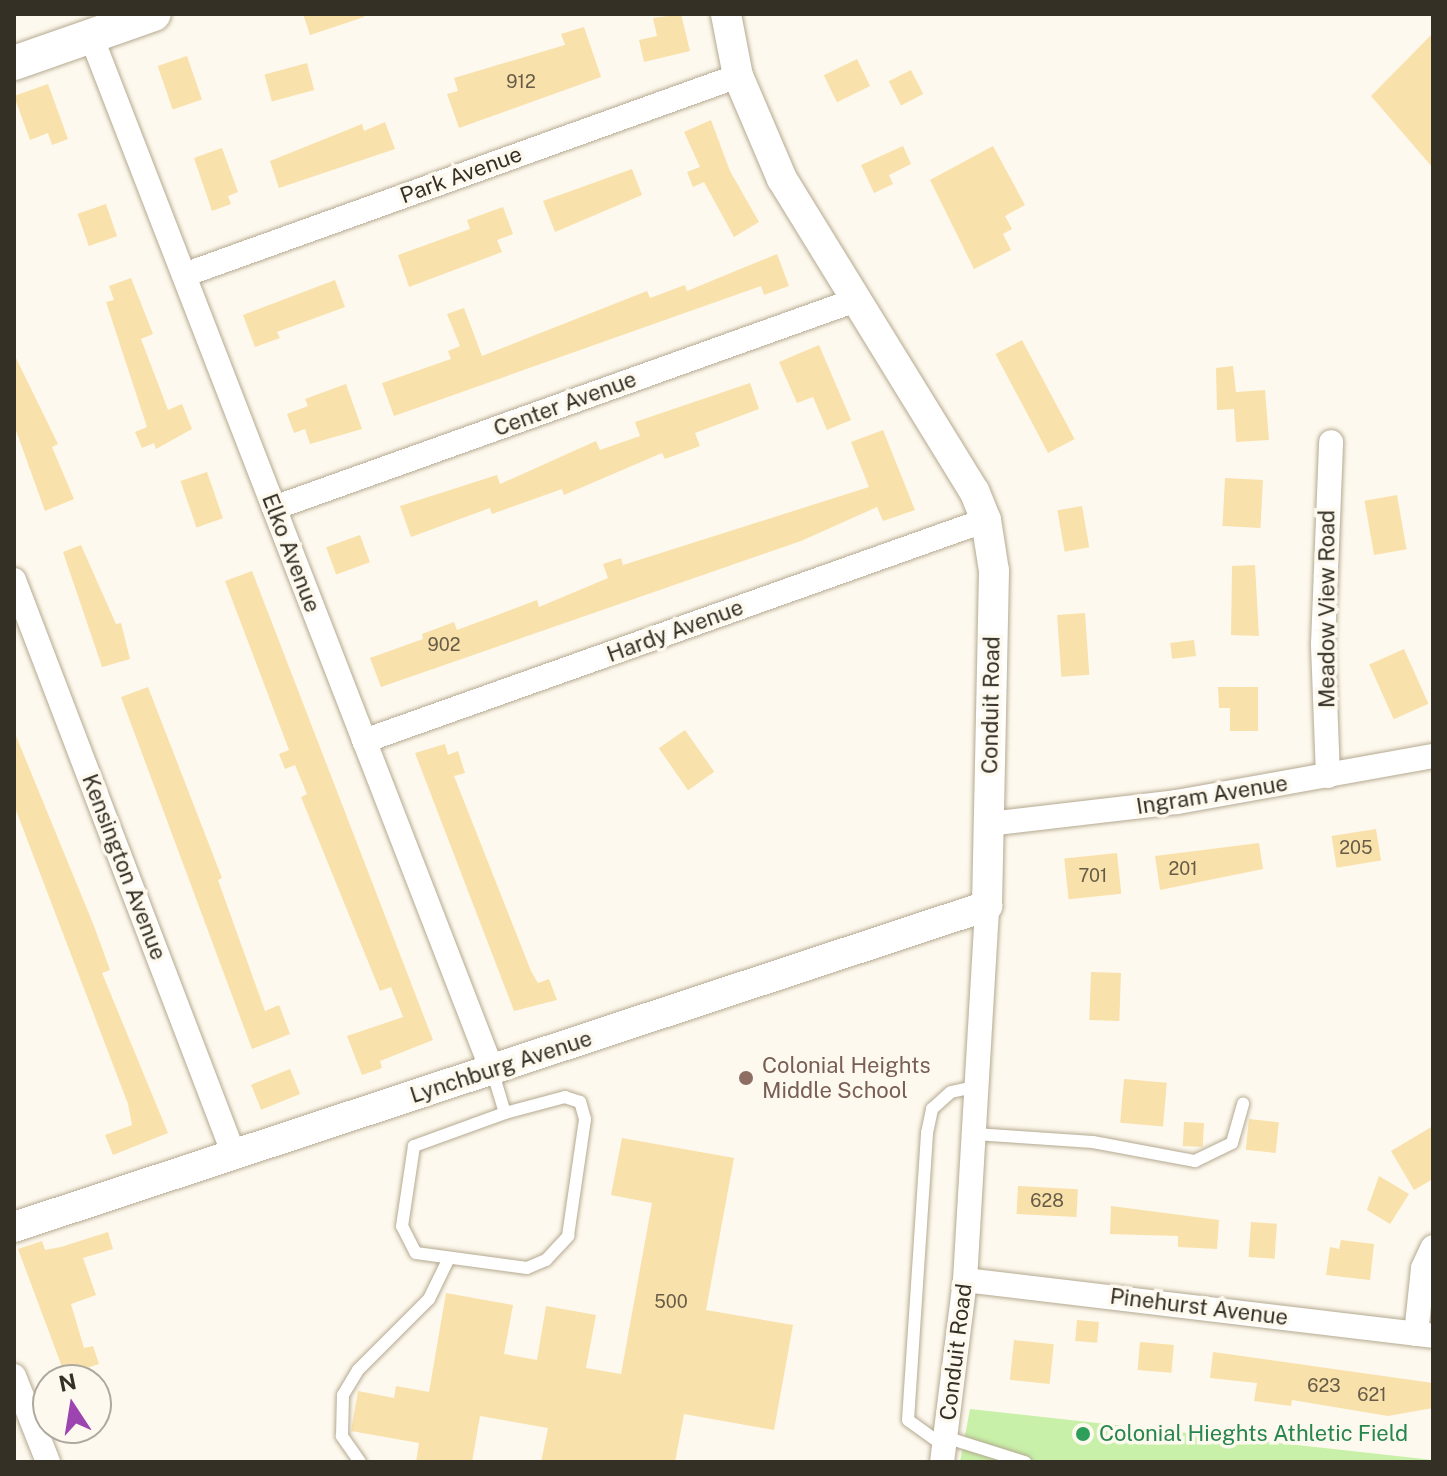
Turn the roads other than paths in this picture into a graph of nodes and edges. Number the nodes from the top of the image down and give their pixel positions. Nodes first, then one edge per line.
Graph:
1 (154, 14) edge
2 (726, 14) edge
3 (91, 36) junction
4 (14, 63) edge
5 (738, 76) junction
6 (184, 275) junction
7 (856, 300) junction
8 (1331, 442) dead end
9 (274, 508) junction
10 (986, 520) junction
11 (14, 580) edge
12 (364, 741) junction
13 (1433, 756) edge
14 (1328, 776) junction
15 (989, 824) junction
16 (987, 906) junction
17 (492, 1070) junction
18 (979, 1086) junction
19 (1243, 1104) dead end
20 (505, 1113) junction
21 (975, 1134) junction
22 (234, 1155) junction
23 (14, 1227) edge
24 (1433, 1247) edge
25 (449, 1258) junction
26 (965, 1280) junction
27 (1424, 1335) edge
28 (14, 1376) edge
29 (944, 1448) edge
30 (48, 1462) edge
31 (360, 1462) edge
32 (1025, 1462) edge

1 - 3 main road
2 - 5 street, Conduit Road
3 - 4 main road
3 - 6 street, Elko Avenue
5 - 6 street, Park Avenue
5 - 7 street, Conduit Road
6 - 9 street, Elko Avenue
7 - 9 street, Center Avenue
7 - 10 street, Conduit Road
8 - 14 street, Meadow View Road
9 - 12 street, Elko Avenue
10 - 12 street, Hardy Avenue
10 - 15 street, Conduit Road
11 - 22 street, Kensington Avenue
12 - 17 street, Elko Avenue
13 - 14 street, Ingram Avenue
14 - 15 street, Ingram Avenue
15 - 16 street, Conduit Road
16 - 17 street, Lynchburg Avenue
16 - 18 street, Conduit Road
17 - 20 lane
17 - 22 street, Lynchburg Avenue
18 - 21 street, Conduit Road
18 - 29 lane
19 - 21 lane
20 - 25 lane
20 - 25 lane
21 - 26 street, Conduit Road
22 - 23 street, Lynchburg Avenue
24 - 27 street
25 - 31 lane
26 - 27 street, Pinehurst Avenue
26 - 29 street, Conduit Road
28 - 30 street
29 - 32 lane

